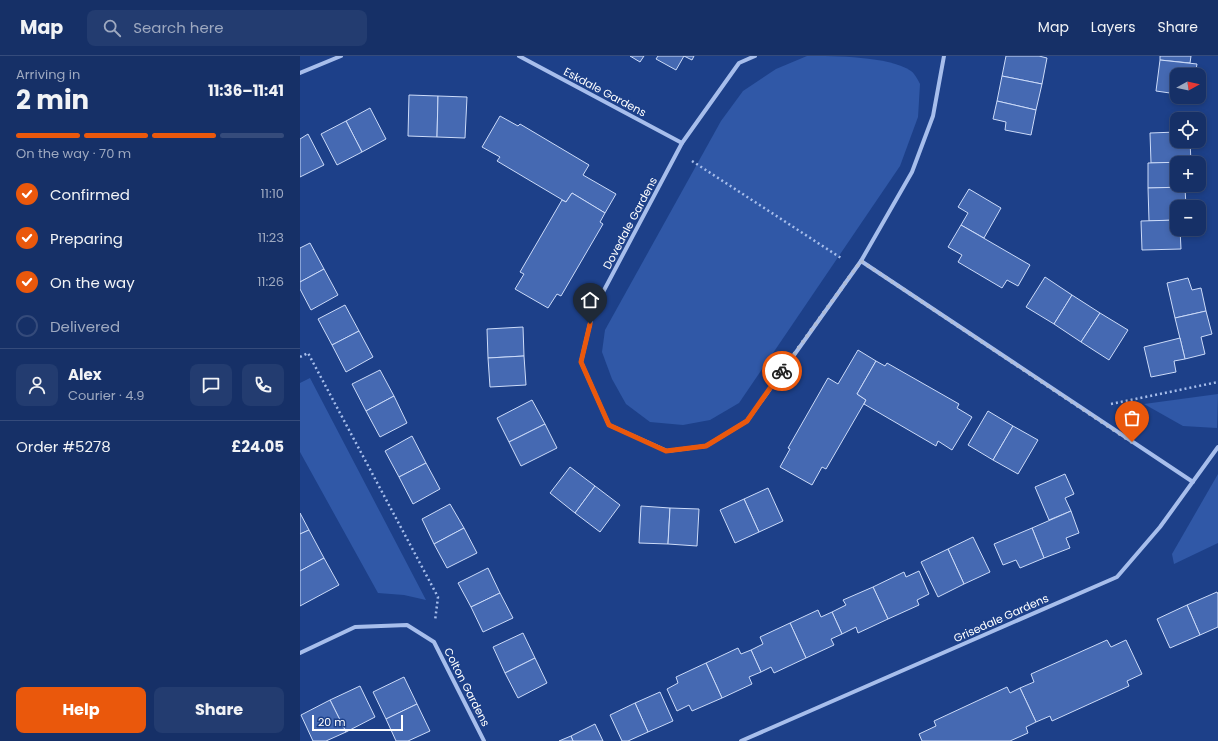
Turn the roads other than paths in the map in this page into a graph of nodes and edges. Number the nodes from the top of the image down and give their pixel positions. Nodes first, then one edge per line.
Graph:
1 (341, 56) edge
2 (519, 56) edge
3 (755, 56) edge
4 (944, 56) edge
5 (300, 73) edge
6 (682, 143) junction
7 (861, 261) junction
8 (1218, 447) edge
9 (1193, 482) junction
10 (300, 653) edge
11 (484, 741) edge
12 (741, 741) edge

1 - 5 street
2 - 6 street, Eskdale Gardens
3 - 6 street, Dovedale Gardens
4 - 7 street, Dovedale Gardens
6 - 7 street, Dovedale Gardens
7 - 9 street
8 - 9 street, Grisedale Gardens
9 - 12 street, Grisedale Gardens
10 - 11 street, Colton Gardens

